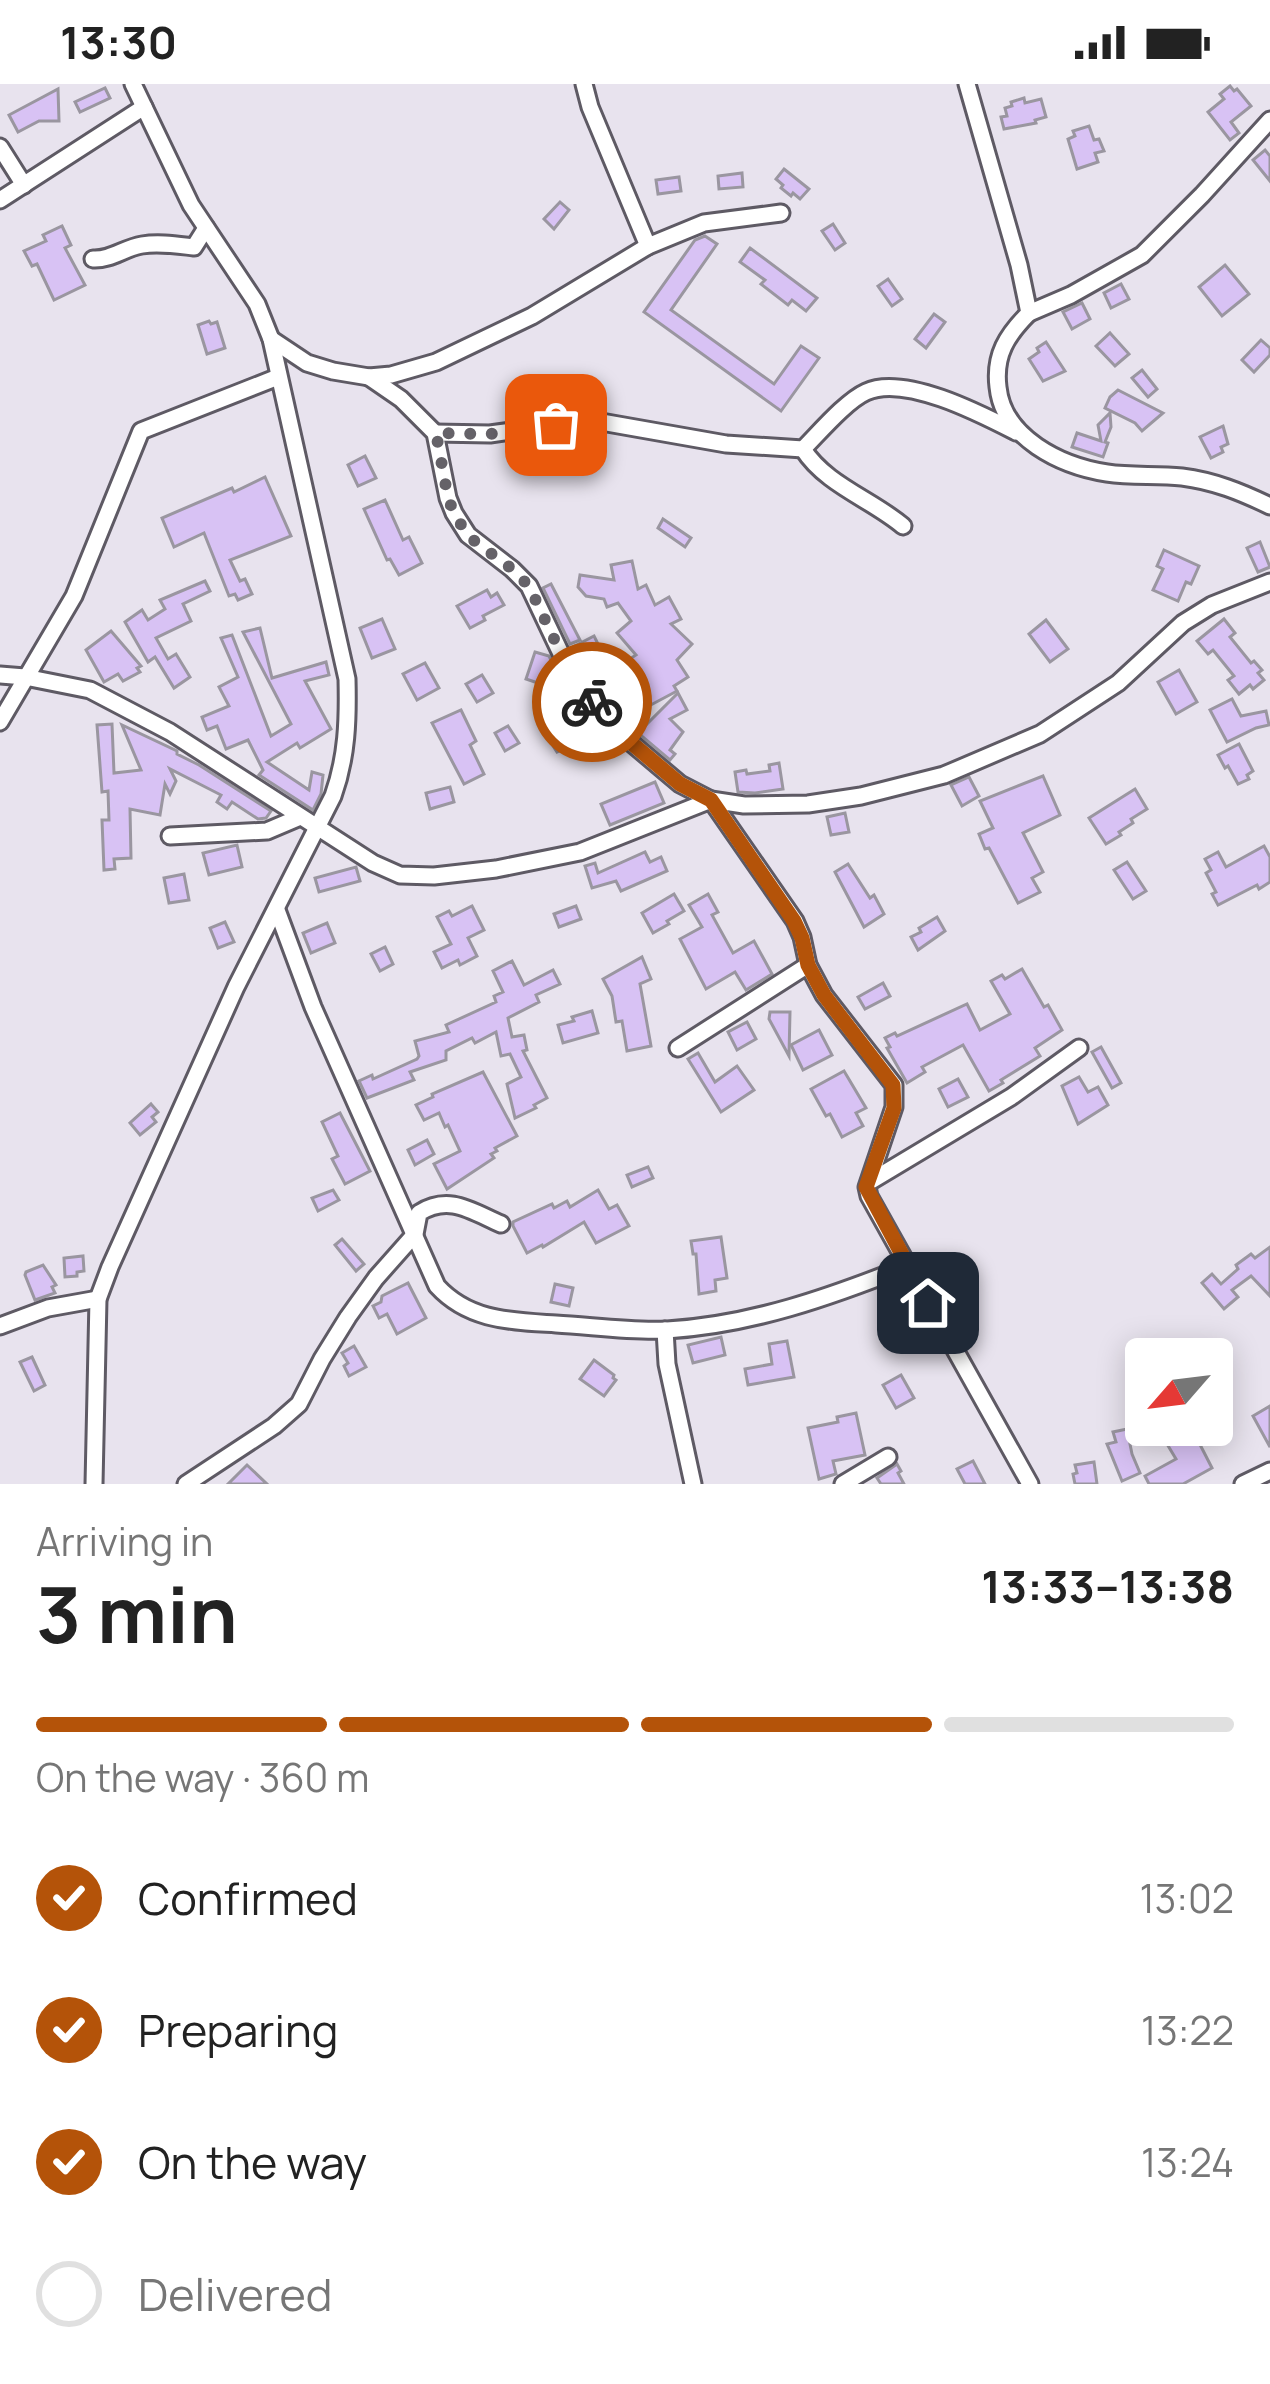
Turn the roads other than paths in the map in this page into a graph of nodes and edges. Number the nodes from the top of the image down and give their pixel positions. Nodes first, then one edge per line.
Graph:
1 (134, 84) edge
2 (574, 84) edge
3 (584, 84) edge
4 (967, 84) edge
5 (144, 107) junction
6 (590, 107) junction
7 (1270, 120) edge
8 (0, 147) edge
9 (24, 185) junction
10 (0, 200) edge
11 (781, 212) dead end
12 (206, 228) junction
13 (648, 246) junction
14 (93, 259) dead end
15 (1029, 313) junction
16 (272, 339) junction
17 (278, 376) junction
18 (369, 377) junction
19 (436, 433) junction
20 (1020, 434) junction
21 (803, 449) junction
22 (1270, 506) edge
23 (902, 526) dead end
24 (1270, 582) edge
25 (0, 675) edge
26 (25, 677) junction
27 (0, 719) edge
28 (711, 800) junction
29 (300, 817) junction
30 (318, 828) junction
31 (170, 836) dead end
32 (277, 910) junction
33 (808, 965) junction
34 (678, 1048) dead end
35 (1079, 1048) dead end
36 (871, 1181) junction
37 (501, 1224) dead end
38 (416, 1234) junction
39 (908, 1266) junction
40 (98, 1299) junction
41 (0, 1326) edge
42 (665, 1330) junction
43 (888, 1457) dead end
44 (1270, 1471) edge
45 (94, 1484) edge
46 (186, 1484) edge
47 (693, 1484) edge
48 (843, 1484) edge
49 (1030, 1484) edge
50 (1244, 1484) edge

1 - 5 street
2 - 6 street
3 - 6 street
4 - 15 street
5 - 9 street
5 - 12 street
6 - 13 street
7 - 15 street
8 - 9 street
9 - 10 street
11 - 13 street
12 - 14 street
12 - 16 street
13 - 18 street
15 - 20 street
16 - 17 street
16 - 18 street
17 - 26 street
17 - 30 street
18 - 19 street
19 - 21 street
19 - 28 street
20 - 21 street
20 - 22 street
21 - 23 street
24 - 28 street
25 - 26 street
26 - 27 street
26 - 29 street
28 - 30 street
28 - 33 street
29 - 30 street
29 - 31 street
30 - 32 street
32 - 38 street
32 - 40 street
33 - 34 street
33 - 36 street
35 - 36 street
36 - 39 street
37 - 38 street
38 - 42 street
38 - 46 street
39 - 42 street
39 - 49 street
40 - 41 street
40 - 45 street
42 - 47 street
43 - 48 street
44 - 50 street

